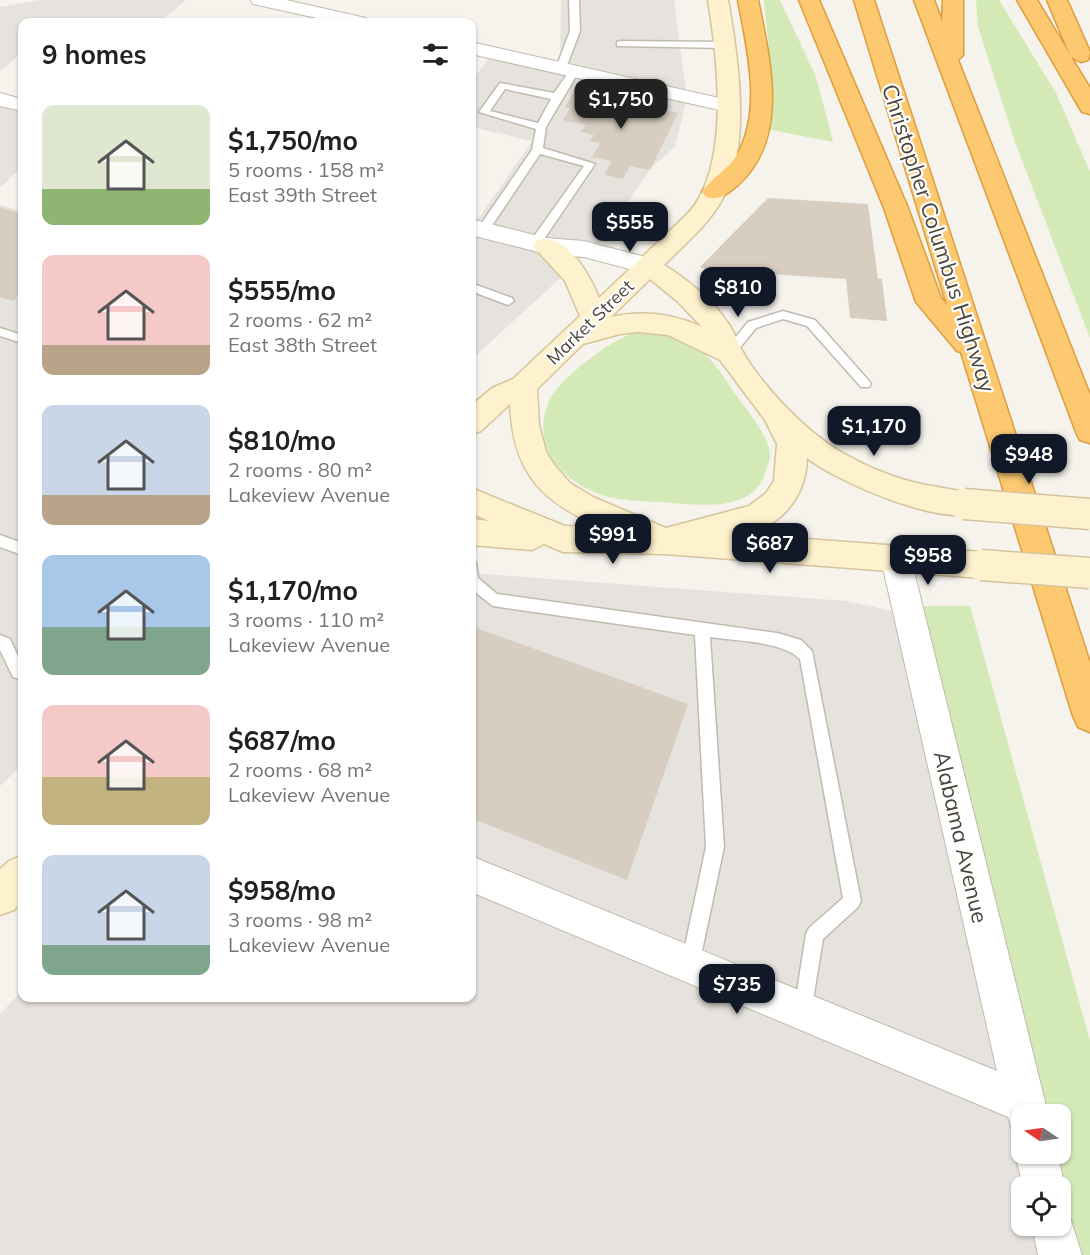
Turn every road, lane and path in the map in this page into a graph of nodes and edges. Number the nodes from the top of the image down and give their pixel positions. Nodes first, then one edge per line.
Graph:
1 (260, 0) edge
2 (574, 0) edge
3 (718, 0) edge
4 (748, 0) edge
5 (809, 0) edge
6 (864, 0) edge
7 (924, 0) edge
8 (953, 0) edge
9 (1027, 0) edge
10 (1057, 0) edge
11 (341, 18) edge
12 (620, 44) dead end
13 (726, 45) junction
14 (476, 49) edge
15 (951, 69) junction
16 (567, 70) junction
17 (1090, 77) edge
18 (557, 97) junction
19 (0, 99) edge
20 (18, 104) edge
21 (728, 106) junction
22 (1090, 107) edge
23 (541, 127) junction
24 (537, 150) junction
25 (714, 192) junction
26 (477, 228) edge
27 (541, 244) junction
28 (648, 266) junction
29 (476, 289) edge
30 (508, 301) dead end
31 (594, 318) junction
32 (0, 332) edge
33 (573, 337) junction
34 (18, 338) edge
35 (975, 352) junction
36 (729, 353) junction
37 (865, 384) dead end
38 (523, 386) junction
39 (476, 418) edge
40 (779, 419) junction
41 (1090, 432) edge
42 (476, 502) edge
43 (1090, 513) edge
44 (476, 532) edge
45 (563, 539) junction
46 (0, 541) edge
47 (665, 541) junction
48 (18, 548) edge
49 (896, 559) junction
50 (1090, 573) edge
51 (476, 585) edge
52 (702, 629) junction
53 (0, 642) edge
54 (18, 666) edge
55 (1090, 716) edge
56 (476, 876) edge
57 (18, 878) edge
58 (0, 896) edge
59 (690, 964) junction
60 (804, 1011) junction
61 (1016, 1104) edge
62 (1024, 1104) edge
63 (1055, 1236) edge
64 (1060, 1255) edge

1 - 11 street
2 - 16 lane
3 - 13 main road, Market Street
4 - 25 highway
5 - 35 highway
6 - 35 highway, Christopher Columbus Highway
7 - 15 highway
8 - 15 highway
9 - 22 highway
10 - 17 highway
12 - 13 lane
13 - 21 main road, Market Street
14 - 16 street
15 - 41 highway
16 - 18 lane
16 - 21 street
18 - 23 lane
18 - 23 lane
19 - 20 street
21 - 25 main road, Market Street
23 - 24 lane
24 - 26 lane
24 - 27 lane
25 - 28 main road, Market Street
26 - 27 street
27 - 28 street
27 - 31 main road
28 - 31 main road, Market Street
28 - 36 main road
29 - 30 lane
31 - 33 main road, Market Street
32 - 34 lane
33 - 36 main road
33 - 38 main road, Market Street
35 - 55 highway, Christopher Columbus Highway
36 - 37 lane
36 - 40 main road
38 - 39 main road, Market Street
38 - 47 main road
40 - 43 main road, bridge
40 - 47 main road
42 - 45 main road
44 - 45 main road
45 - 47 main road
46 - 48 lane
47 - 49 main road
49 - 50 main road, bridge
49 - 62 street, Alabama Avenue
51 - 52 lane
52 - 59 lane
52 - 60 lane
53 - 54 lane
56 - 59 street
57 - 58 main road
59 - 60 street
60 - 61 street
63 - 64 street

